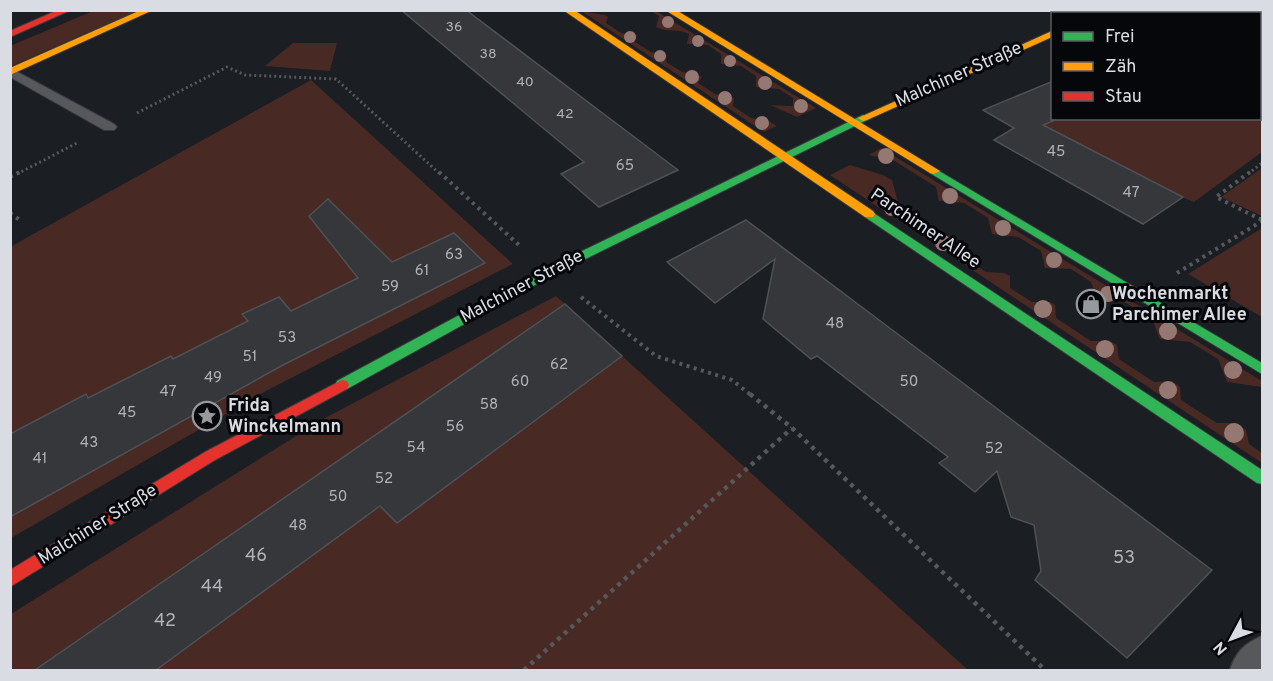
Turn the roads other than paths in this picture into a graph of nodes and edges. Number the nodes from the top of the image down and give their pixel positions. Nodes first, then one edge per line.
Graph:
1 (67, 10) edge
2 (150, 10) edge
3 (567, 10) edge
4 (669, 10) edge
5 (10, 34) edge
6 (1051, 35) edge
7 (11, 72) edge
8 (853, 122) junction
9 (109, 127) road end
10 (783, 156) junction
11 (1263, 369) edge
12 (1263, 478) edge
13 (10, 579) edge
14 (1263, 658) edge
15 (1252, 670) edge

1 - 5 street
2 - 7 street
3 - 10 street, Parchimer Allee
4 - 8 street
6 - 8 street, Malchiner Straße
7 - 9 lane
8 - 10 street, Malchiner Straße
8 - 11 street
10 - 12 street, Parchimer Allee
10 - 13 street, Malchiner Straße
14 - 15 street

